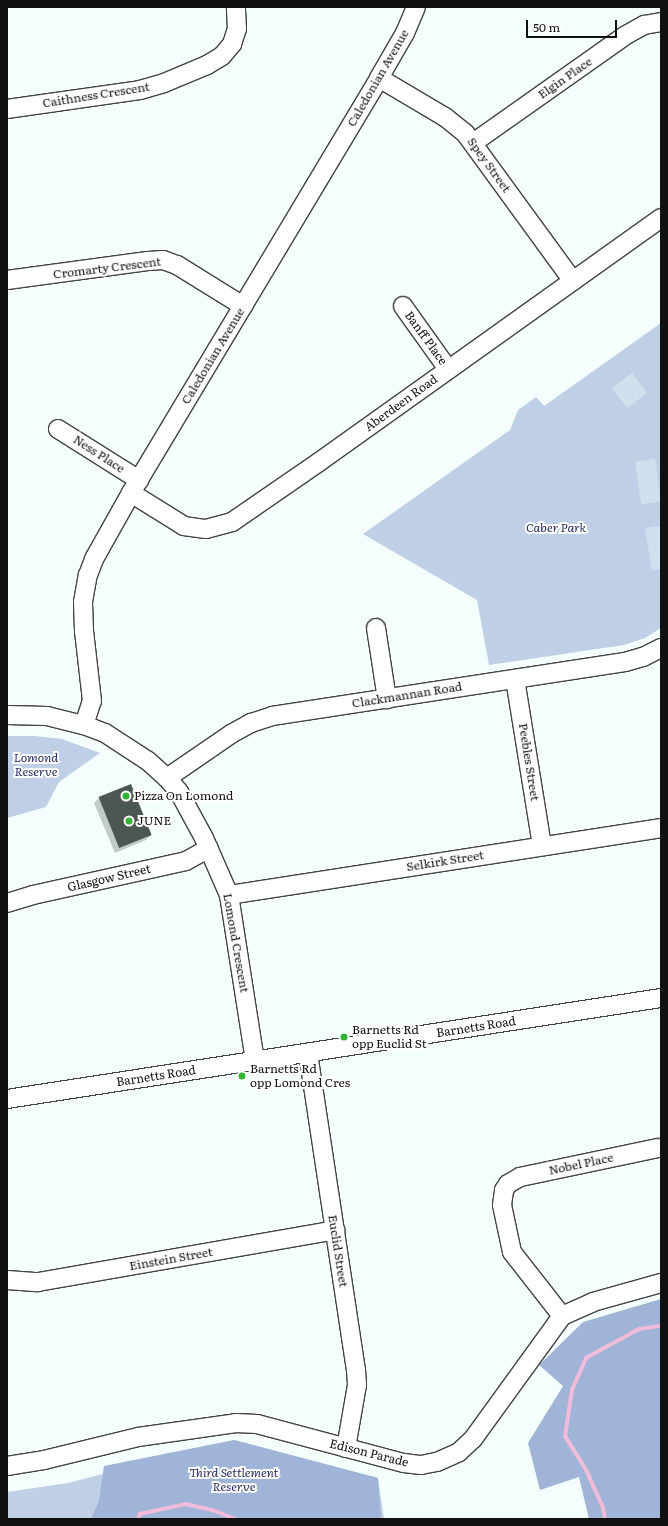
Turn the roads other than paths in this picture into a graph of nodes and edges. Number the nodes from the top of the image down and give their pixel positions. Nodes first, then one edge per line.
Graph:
1 (236, 7) edge
2 (416, 7) edge
3 (661, 22) edge
4 (379, 78) junction
5 (7, 109) edge
6 (473, 143) junction
7 (661, 218) edge
8 (7, 280) edge
9 (573, 281) junction
10 (243, 306) junction
11 (403, 306) dead end
12 (448, 369) junction
13 (58, 429) dead end
14 (135, 487) junction
15 (376, 628) dead end
16 (661, 648) edge
17 (515, 679) junction
18 (387, 699) junction
19 (7, 715) edge
20 (84, 725) junction
21 (167, 778) junction
22 (661, 828) edge
23 (542, 846) junction
24 (208, 848) junction
25 (229, 895) junction
26 (7, 903) edge
27 (661, 998) edge
28 (308, 1053) junction
29 (255, 1061) junction
30 (7, 1099) edge
31 (658, 1148) dead end
32 (335, 1230) junction
33 (7, 1280) edge
34 (661, 1283) edge
35 (562, 1316) junction
36 (346, 1448) junction
37 (7, 1466) edge

1 - 5 street, Caithness Crescent
2 - 4 street, Caledonian Avenue
3 - 6 street, Elgin Place
4 - 6 street, Spey Street
4 - 10 street, Caledonian Avenue
6 - 9 street, Spey Street
7 - 9 street, Aberdeen Road
8 - 10 street, Cromarty Crescent
9 - 12 street, Aberdeen Road
10 - 14 street, Caledonian Avenue
11 - 12 street, Banff Place
12 - 14 street, Aberdeen Road
13 - 14 street, Ness Place
14 - 20 street, Caledonian Avenue
15 - 18 street
16 - 17 street, Clackmannan Road
17 - 18 street, Clackmannan Road
17 - 23 street, Peebles Street
18 - 21 street, Clackmannan Road
19 - 20 street, Lomond Crescent
20 - 21 street, Lomond Crescent
21 - 24 street, Lomond Crescent
22 - 23 street, Selkirk Street
23 - 25 street, Selkirk Street
24 - 25 street, Lomond Crescent
24 - 26 street, Glasgow Street
25 - 29 street, Lomond Crescent
27 - 28 street, Barnetts Road
28 - 29 street, Barnetts Road
28 - 32 street, Euclid Street
29 - 30 street, Barnetts Road
31 - 35 street, Nobel Place
32 - 33 street, Einstein Street
32 - 36 street, Euclid Street
34 - 35 street
35 - 36 street, Edison Parade
36 - 37 street, Edison Parade

